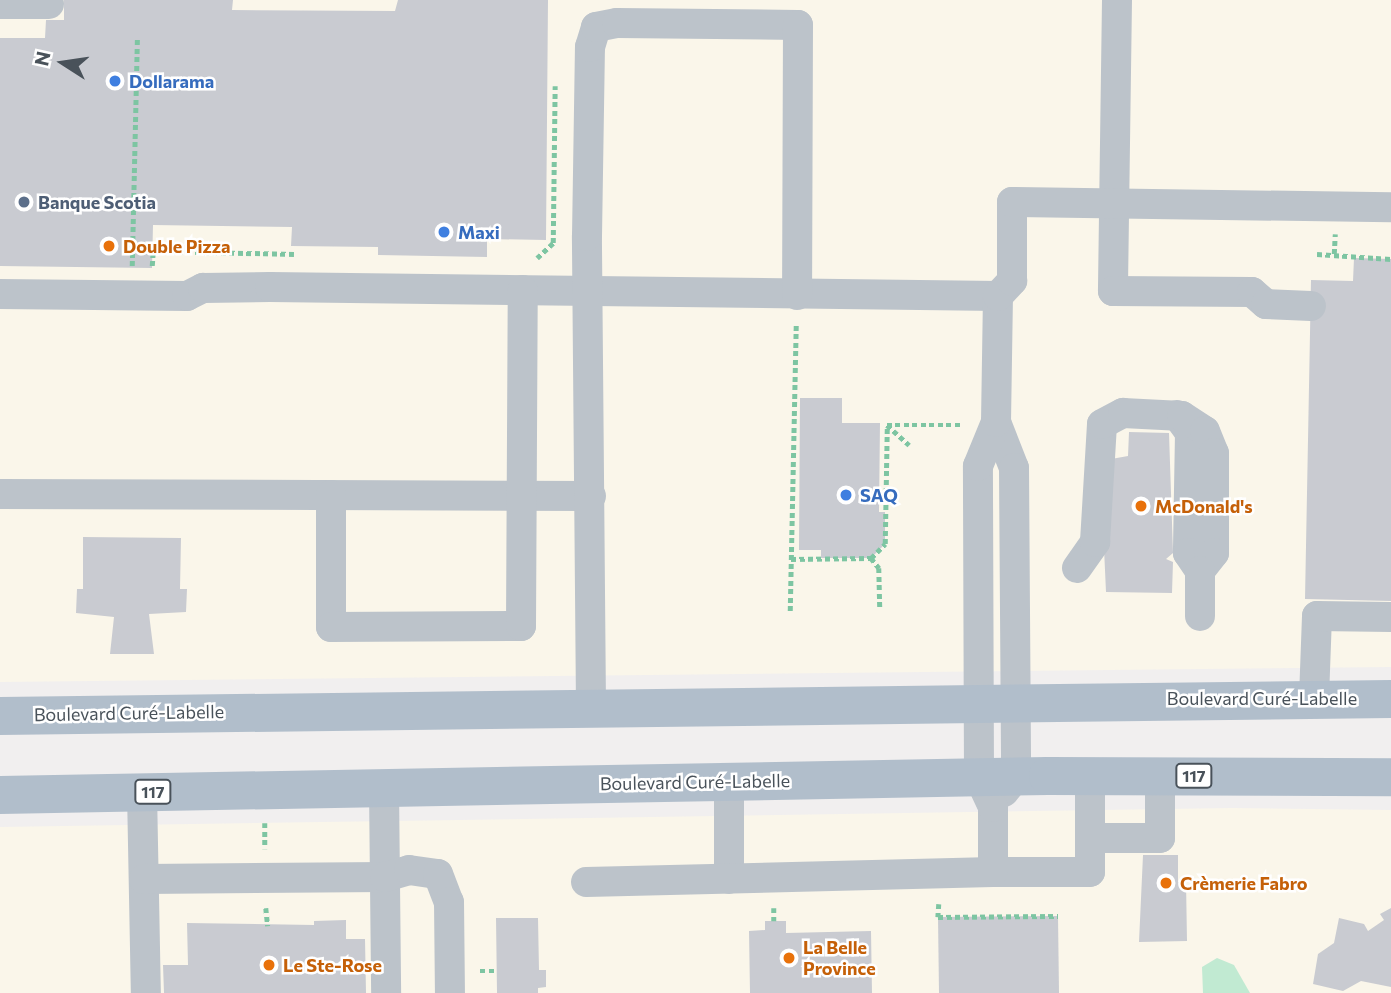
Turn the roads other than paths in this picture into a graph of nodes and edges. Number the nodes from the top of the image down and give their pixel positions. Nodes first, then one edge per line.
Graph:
1 (1117, 0) edge
2 (0, 4) edge
3 (50, 4) dead end
4 (633, 11) edge
5 (798, 13) edge
6 (1115, 205) junction
7 (1391, 207) edge
8 (523, 290) junction
9 (591, 290) junction
10 (0, 294) edge
11 (797, 295) junction
12 (998, 296) junction
13 (1311, 306) dead end
14 (996, 422) junction
15 (0, 494) edge
16 (331, 495) junction
17 (524, 496) junction
18 (591, 496) junction
19 (1077, 568) dead end
20 (1200, 616) dead end
21 (1391, 617) edge
22 (1314, 698) junction
23 (1391, 699) edge
24 (1015, 700) junction
25 (977, 701) junction
26 (591, 706) junction
27 (0, 716) edge
28 (1090, 776) junction
29 (1160, 776) junction
30 (1391, 777) edge
31 (729, 782) junction
32 (996, 787) junction
33 (384, 788) junction
34 (142, 792) junction
35 (0, 794) edge
36 (1090, 838) junction
37 (993, 872) junction
38 (385, 877) junction
39 (144, 879) junction
40 (729, 879) junction
41 (586, 882) dead end
42 (146, 993) edge
43 (386, 993) edge
44 (450, 993) edge

1 - 6 lane
2 - 3 lane
4 - 5 lane
4 - 9 lane
5 - 11 lane
6 - 7 lane
6 - 12 lane
6 - 13 lane
8 - 9 lane
8 - 10 lane
8 - 17 lane
9 - 11 lane
9 - 18 lane
11 - 12 lane
12 - 14 lane
14 - 24 lane
14 - 25 lane
15 - 16 lane
16 - 17 lane
16 - 17 lane
17 - 18 lane
18 - 26 lane
19 - 20 lane
21 - 22 lane
22 - 23 main road, Boulevard Curé-Labelle
22 - 24 main road, Boulevard Curé-Labelle
24 - 25 main road, Boulevard Curé-Labelle
24 - 32 lane
25 - 26 main road, Boulevard Curé-Labelle
25 - 32 lane
26 - 27 main road, Boulevard Curé-Labelle
28 - 29 main road, Boulevard Curé-Labelle / 117
28 - 32 main road, Boulevard Curé-Labelle / 117
28 - 36 lane
29 - 30 main road, Boulevard Curé-Labelle / 117
29 - 36 lane
31 - 32 main road, Boulevard Curé-Labelle / 117
31 - 33 main road, Boulevard Curé-Labelle / 117
31 - 40 lane
32 - 37 lane
33 - 34 main road, Boulevard Curé-Labelle / 117
33 - 38 lane
34 - 35 main road, Boulevard Curé-Labelle / 117
34 - 39 lane
36 - 37 lane
37 - 40 lane
38 - 39 lane
38 - 43 lane
38 - 44 lane
39 - 42 lane
40 - 41 lane

